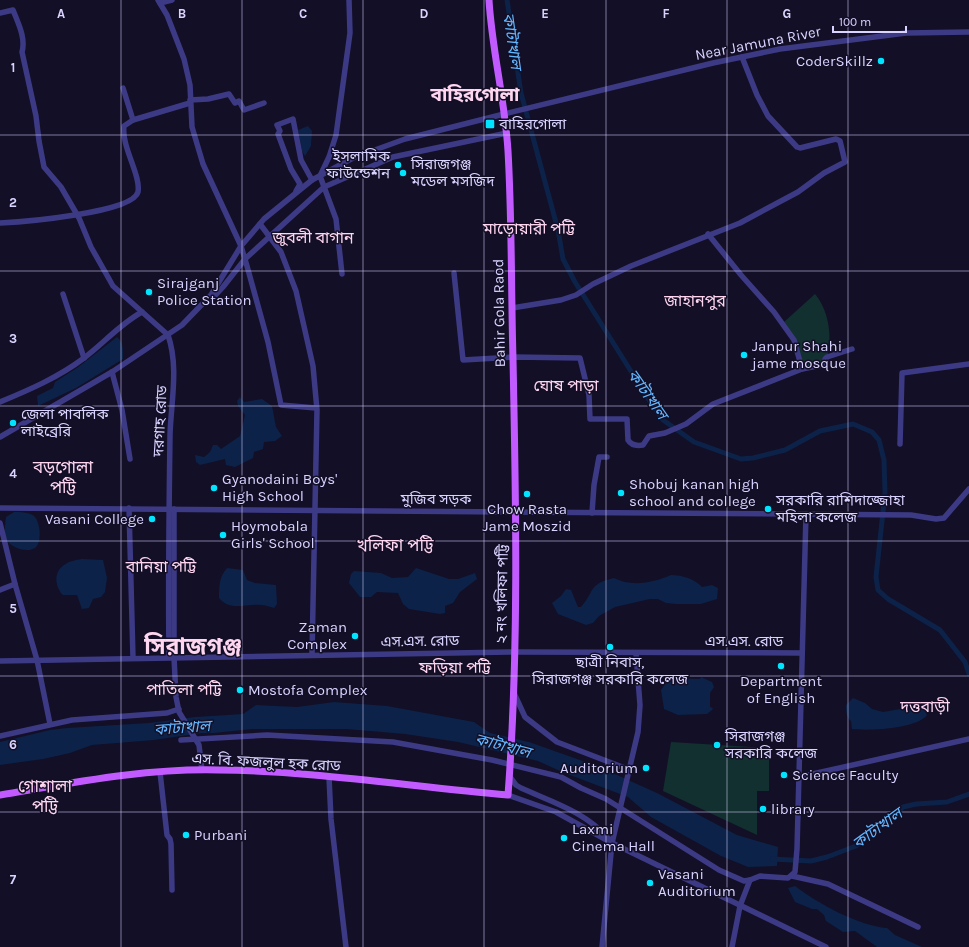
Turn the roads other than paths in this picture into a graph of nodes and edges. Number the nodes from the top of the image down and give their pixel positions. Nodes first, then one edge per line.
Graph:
1 (172, 0) edge
2 (349, 0) edge
3 (489, 0) edge
4 (159, 2) edge
5 (0, 13) edge
6 (969, 32) edge
7 (742, 57) junction
8 (123, 88) dead end
9 (190, 101) junction
10 (264, 103) dead end
11 (507, 113) junction
12 (133, 120) junction
13 (507, 133) junction
14 (320, 176) junction
15 (312, 180) junction
16 (324, 187) junction
17 (293, 194) junction
18 (78, 216) junction
19 (0, 223) edge
20 (260, 224) junction
21 (708, 234) junction
22 (269, 236) junction
23 (241, 246) junction
24 (245, 259) junction
25 (454, 273) dead end
26 (342, 274) dead end
27 (63, 294) dead end
28 (512, 308) junction
29 (199, 309) junction
30 (142, 312) junction
31 (168, 335) junction
32 (852, 349) dead end
33 (512, 357) junction
34 (84, 358) junction
35 (969, 364) edge
36 (802, 369) junction
37 (112, 372) junction
38 (0, 402) edge
39 (316, 408) junction
40 (0, 437) edge
41 (900, 444) dead end
42 (130, 458) dead end
43 (606, 458) dead end
44 (969, 489) edge
45 (0, 508) edge
46 (129, 508) junction
47 (171, 509) junction
48 (315, 510) junction
49 (517, 512) junction
50 (592, 512) junction
51 (806, 514) junction
52 (0, 522) edge
53 (15, 584) junction
54 (0, 590) edge
55 (514, 652) junction
56 (636, 653) junction
57 (312, 654) junction
58 (802, 654) junction
59 (171, 657) junction
60 (134, 658) junction
61 (37, 660) junction
62 (0, 661) edge
63 (514, 693) junction
64 (179, 711) junction
65 (50, 724) junction
66 (0, 736) edge
67 (969, 739) edge
68 (181, 740) dead end
69 (202, 770) junction
70 (160, 772) junction
71 (630, 772) junction
72 (330, 777) junction
73 (510, 777) junction
74 (799, 777) junction
75 (0, 795) edge
76 (508, 795) junction
77 (558, 804) junction
78 (556, 812) junction
79 (612, 843) junction
80 (793, 874) junction
81 (750, 880) junction
82 (172, 890) dead end
83 (740, 906) junction
84 (918, 927) dead end
85 (346, 947) edge
86 (602, 947) edge
87 (732, 947) edge
88 (826, 947) edge

1 - 4 street
2 - 14 street
3 - 11 main road, Bahir Gola Raod
4 - 9 street
5 - 18 street
6 - 7 street, Near Jamuna River
7 - 11 street, Near Jamuna River
7 - 21 street
8 - 12 street
9 - 10 street
9 - 12 street
9 - 23 street
11 - 13 main road, Bahir Gola Raod
11 - 14 street, Near Jamuna River
12 - 18 street
13 - 16 street
13 - 28 main road, Bahir Gola Raod
14 - 15 street, Near Jamuna River
14 - 16 street
15 - 17 street, Near Jamuna River
15 - 17 street
16 - 22 street
16 - 26 street
17 - 20 street, Near Jamuna River
18 - 19 street
18 - 30 street
20 - 22 street
20 - 23 street, Near Jamuna River
21 - 28 street
21 - 36 street
22 - 24 street
22 - 39 street
23 - 24 street
23 - 29 street, Near Jamuna River
24 - 29 street
24 - 39 street
25 - 33 street
27 - 34 street
28 - 33 main road, Bahir Gola Raod
29 - 31 street
30 - 31 street
30 - 34 street
31 - 37 street
31 - 47 street, দরগাহ রোড
32 - 36 street
33 - 36 street
33 - 49 main road, Bahir Gola Raod
34 - 38 street
35 - 41 street
37 - 40 street
37 - 42 street
39 - 48 street
43 - 50 street
44 - 51 street, মুজিব সড়ক
45 - 46 street, মুজিব সড়ক
46 - 47 street, মুজিব সড়ক
46 - 60 street
47 - 48 street, মুজিব সড়ক
47 - 59 street, দরগাহ রোড
48 - 49 street, মুজিব সড়ক
48 - 57 street
49 - 50 street, মুজিব সড়ক
49 - 55 main road, ২ নং খলিফা পট্টি
50 - 51 street, মুজিব সড়ক
51 - 58 street
52 - 53 street
53 - 54 street
53 - 61 street
55 - 56 street, এস.এস. রোড
55 - 57 street, এস.এস. রোড
55 - 63 main road, ২ নং খলিফা পট্টি
56 - 58 street, এস.এস. রোড
56 - 71 street
57 - 59 street, এস.এস. রোড
58 - 74 street
59 - 60 street, এস.এস. রোড
59 - 64 street, দরগাহ রোড
60 - 61 street, এস.এস. রোড
61 - 62 street, এস.এস. রোড
61 - 65 street
63 - 71 street
63 - 73 main road, ২ নং খলিফা পট্টি
64 - 65 street
64 - 69 street
65 - 66 street
67 - 74 street
68 - 81 street
69 - 70 main road, এস. বি. ফজলুল হক রোড
69 - 72 main road, এস. বি. ফজলুল হক রোড
70 - 75 main road, এস. বি. ফজলুল হক রোড
70 - 82 street
71 - 79 street
72 - 76 main road, এস. বি. ফজলুল হক রোড
72 - 85 street
73 - 76 main road, ২ নং খলিফা পট্টি
73 - 77 street
74 - 80 street
76 - 78 street
77 - 78 street
77 - 79 street
78 - 79 street
79 - 83 street
79 - 86 street
80 - 81 street
80 - 84 street
81 - 83 street
83 - 87 street
83 - 88 street

